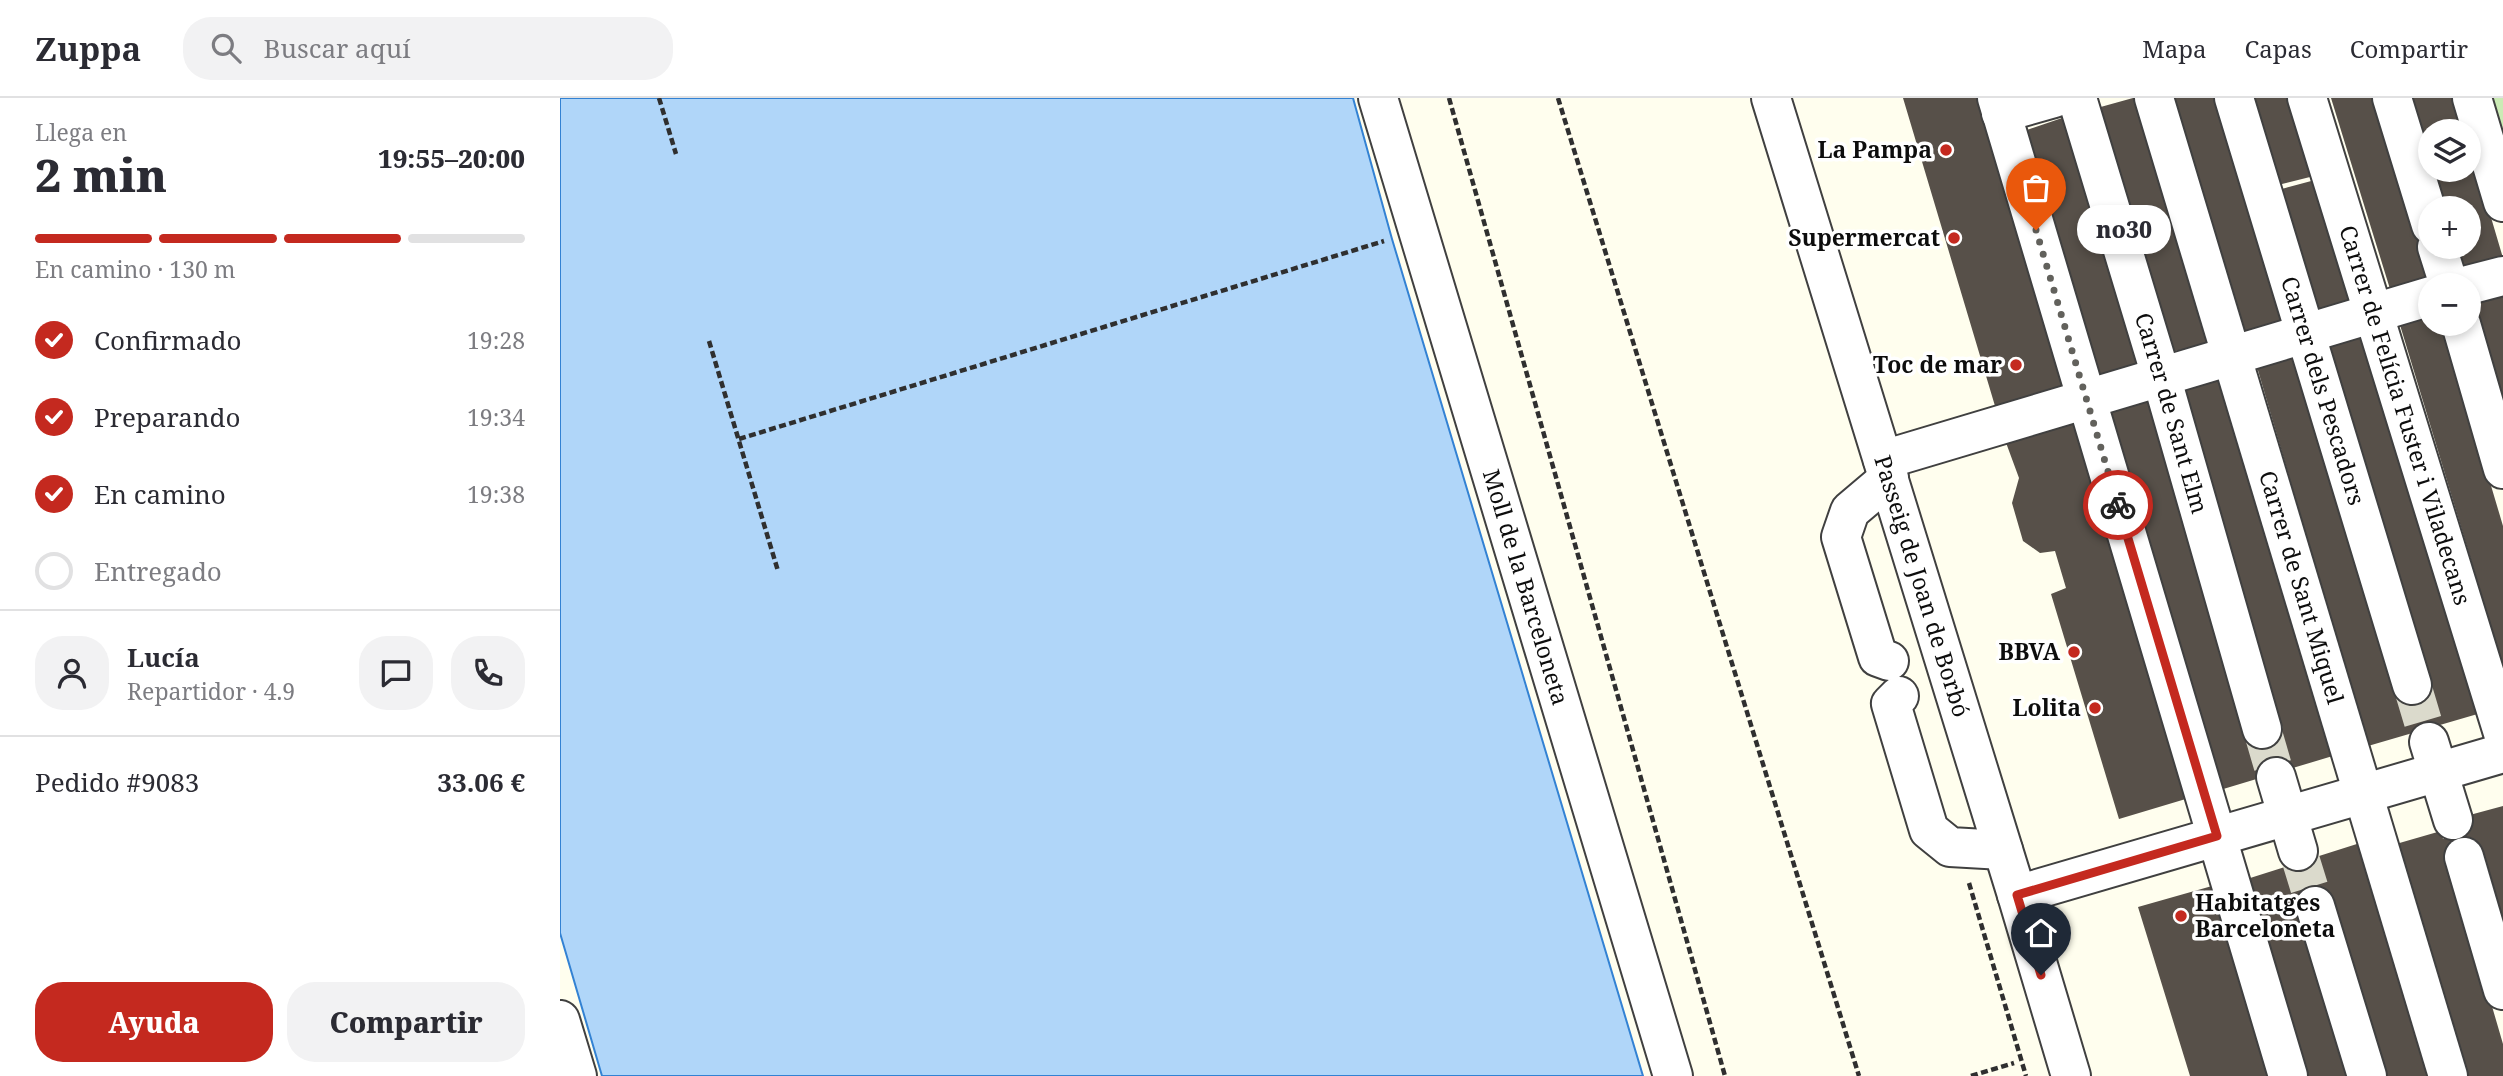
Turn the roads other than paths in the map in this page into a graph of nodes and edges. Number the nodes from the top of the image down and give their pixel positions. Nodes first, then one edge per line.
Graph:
1 (1378, 98) edge
2 (1771, 98) edge
3 (2054, 98) edge
4 (2077, 98) edge
5 (2154, 98) edge
6 (2234, 98) edge
7 (2307, 98) edge
8 (2392, 98) edge
9 (2472, 98) edge
10 (1999, 105) edge
11 (2422, 196) edge
12 (2503, 202) edge
13 (2503, 276) edge
14 (2481, 282) edge
15 (2418, 300) edge
16 (2373, 314) junction
17 (2306, 333) junction
18 (2464, 336) edge
19 (2232, 355) junction
20 (2161, 376) junction
21 (2086, 398) junction
22 (1886, 469) junction
23 (2503, 470) edge
24 (2412, 685) tunnel mouth
25 (2262, 729) tunnel mouth
26 (2503, 733) edge
27 (2503, 753) edge
28 (2433, 757) junction
29 (2276, 777) tunnel mouth
30 (2363, 794) junction
31 (2453, 820) dead end
32 (2293, 833) junction
33 (2217, 836) junction
34 (2003, 850) junction
35 (2463, 857) dead end
36 (2017, 895) junction
37 (2315, 906) tunnel mouth
38 (2503, 990) edge
39 (560, 1020) edge
40 (577, 1076) edge
41 (1672, 1076) edge
42 (2071, 1076) edge
43 (2288, 1076) edge
44 (2367, 1076) edge
45 (2448, 1076) edge

1 - 41 street, Moll de la Barceloneta
2 - 22 street, Passeig de Joan de Borbó
3 - 10 street
4 - 20 street, Carrer de Sant Elm
5 - 19 street, Carrer de Sant Miquel
6 - 17 street, Carrer dels Pescadors
7 - 16 street, Carrer de Felícia Fuster i Viladecans
8 - 11 street
9 - 12 street
10 - 21 street
13 - 14 street
15 - 16 street
16 - 17 street
16 - 26 street, Carrer de Felícia Fuster i Viladecans
17 - 19 street
17 - 24 street, Carrer dels Pescadors
18 - 23 street
19 - 20 street
19 - 30 street, Carrer de Sant Miquel
20 - 21 street
20 - 25 street, Carrer de Sant Elm
21 - 22 street
21 - 33 street
22 - 34 street, Passeig de Joan de Borbó
22 - 34 street
27 - 28 street
28 - 30 street
28 - 31 street
29 - 32 street
30 - 32 street
30 - 45 street, Carrer de Sant Miquel
32 - 33 street
33 - 36 street
33 - 43 street
34 - 36 street, Passeig de Joan de Borbó
35 - 38 street
36 - 42 street, Passeig de Joan de Borbó
37 - 44 street
39 - 40 street

